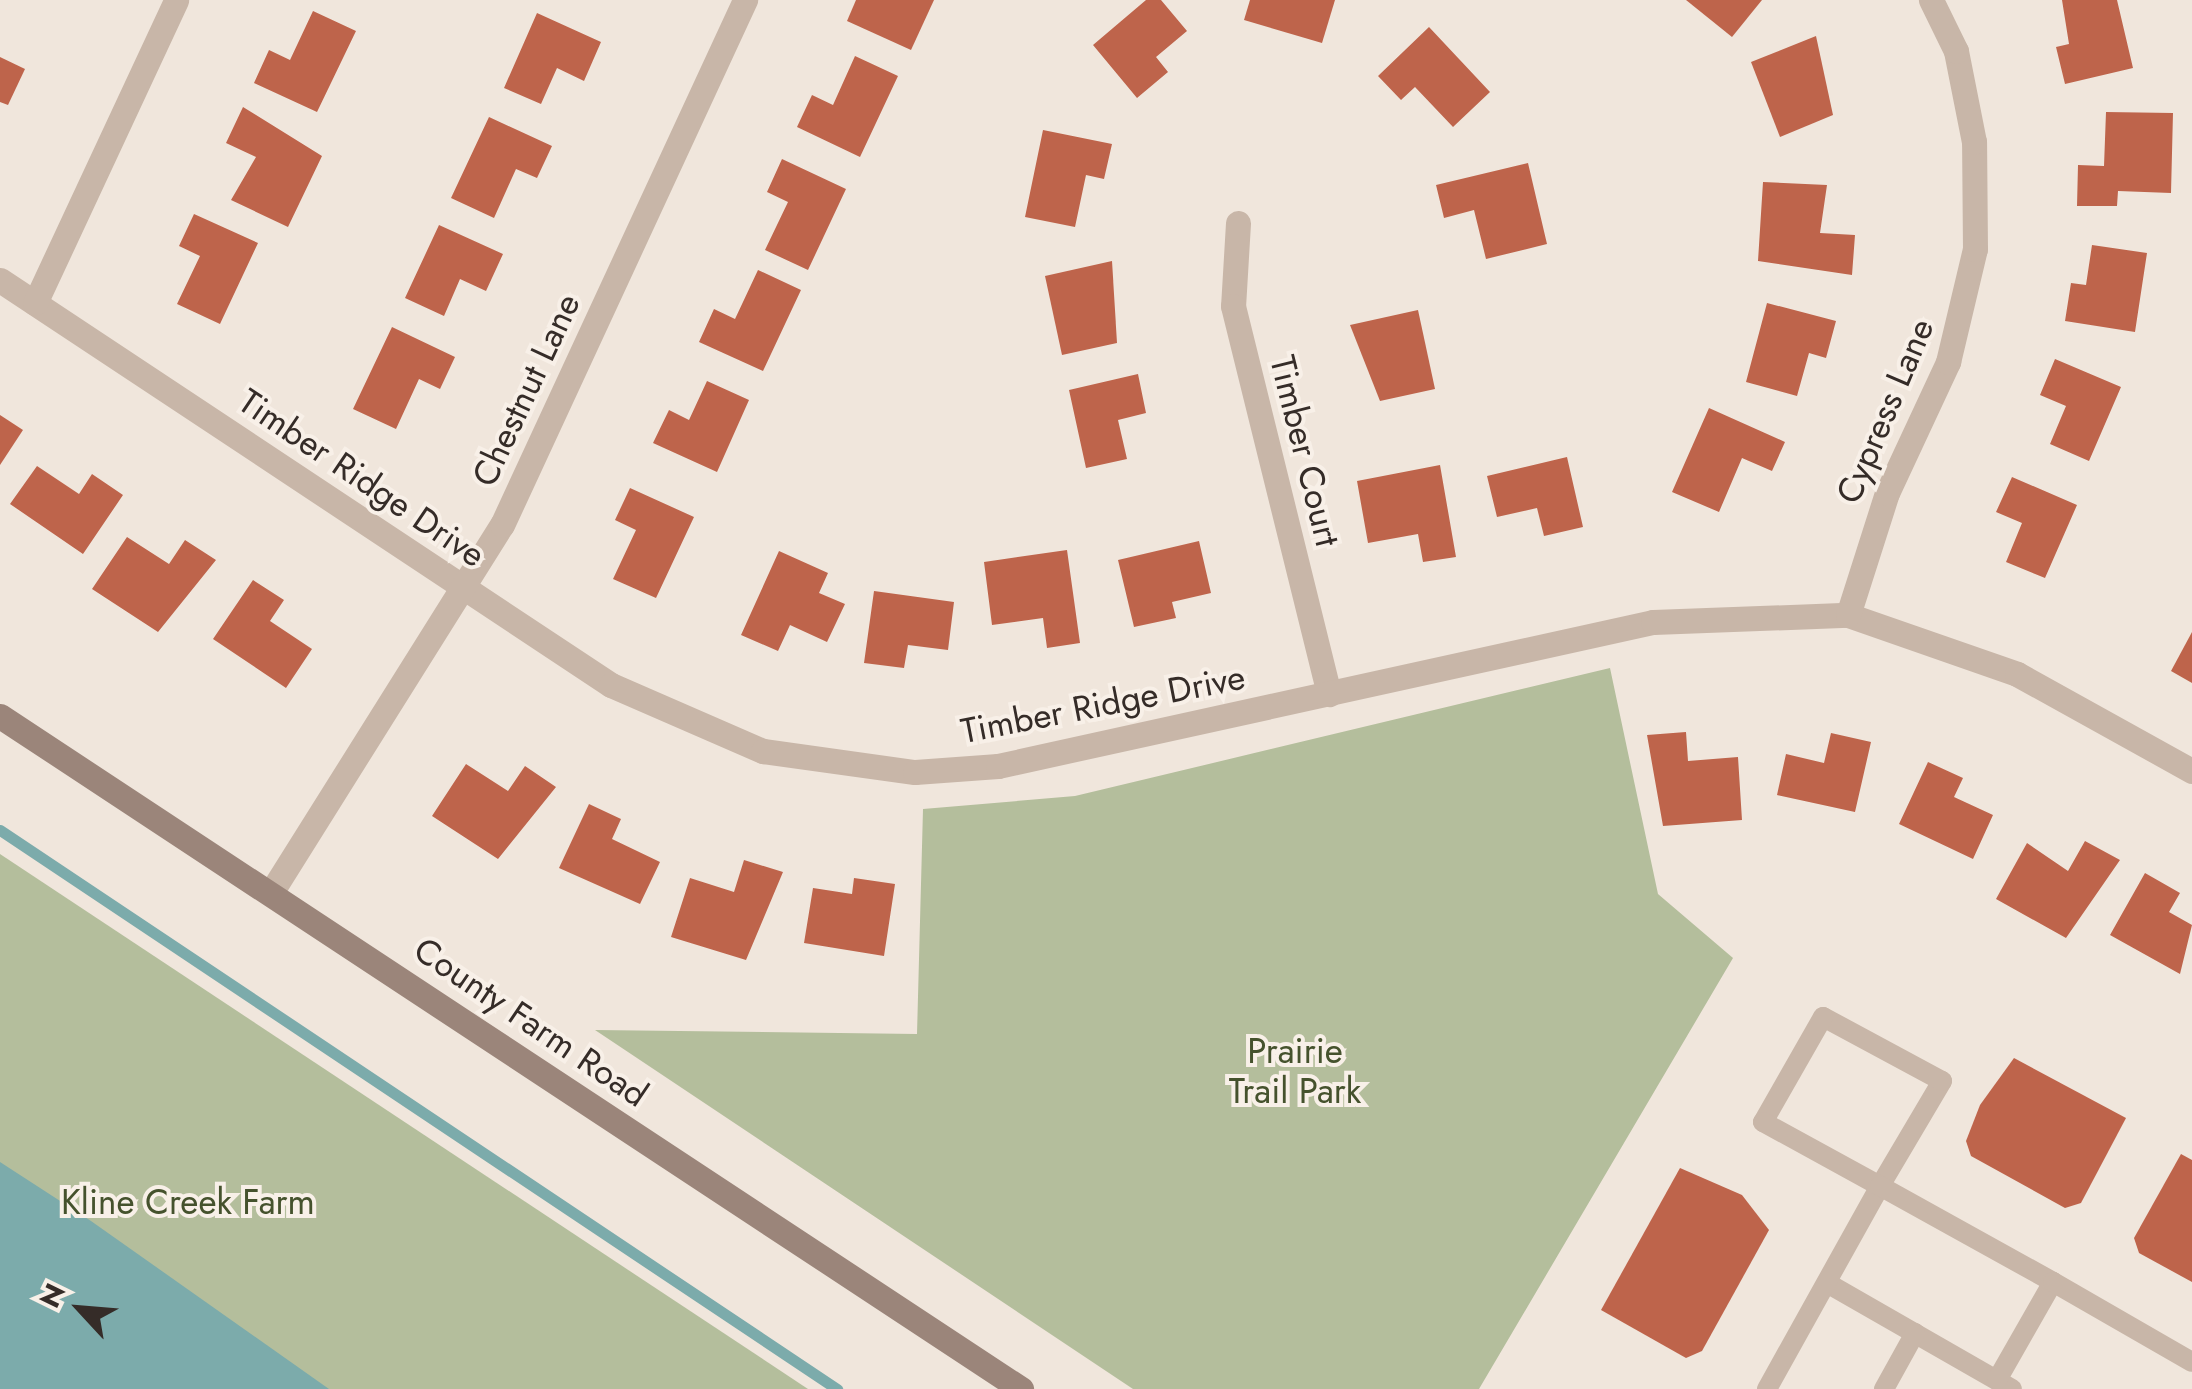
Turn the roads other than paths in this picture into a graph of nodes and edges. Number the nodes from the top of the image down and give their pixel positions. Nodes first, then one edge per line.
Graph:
1 (176, 0) edge
2 (745, 0) edge
3 (1931, 0) edge
4 (1238, 223) dead end
5 (0, 280) edge
6 (35, 304) junction
7 (465, 589) junction
8 (1848, 615) junction
9 (1328, 694) junction
10 (0, 716) edge
11 (2192, 771) edge
12 (272, 892) junction
13 (1880, 1186) junction
14 (2053, 1282) junction
15 (1827, 1283) junction
16 (1915, 1333) junction
17 (2192, 1362) edge
18 (2005, 1385) edge
19 (1020, 1389) edge
20 (1767, 1389) edge
21 (1884, 1389) edge

1 - 6 street
2 - 7 street, Chestnut Lane
3 - 8 street, Cypress Lane
4 - 9 street, Timber Court
5 - 6 street, Timber Ridge Drive
6 - 7 street, Timber Ridge Drive
7 - 9 street, Timber Ridge Drive
7 - 12 street, Chestnut Lane
8 - 9 street, Timber Ridge Drive
8 - 11 street, Timber Ridge Drive
10 - 12 main road, County Farm Road
12 - 19 main road, County Farm Road
13 - 13 lane
13 - 14 lane
13 - 15 lane
14 - 17 lane
14 - 18 lane
15 - 16 lane
15 - 20 lane
16 - 18 lane
16 - 21 lane

